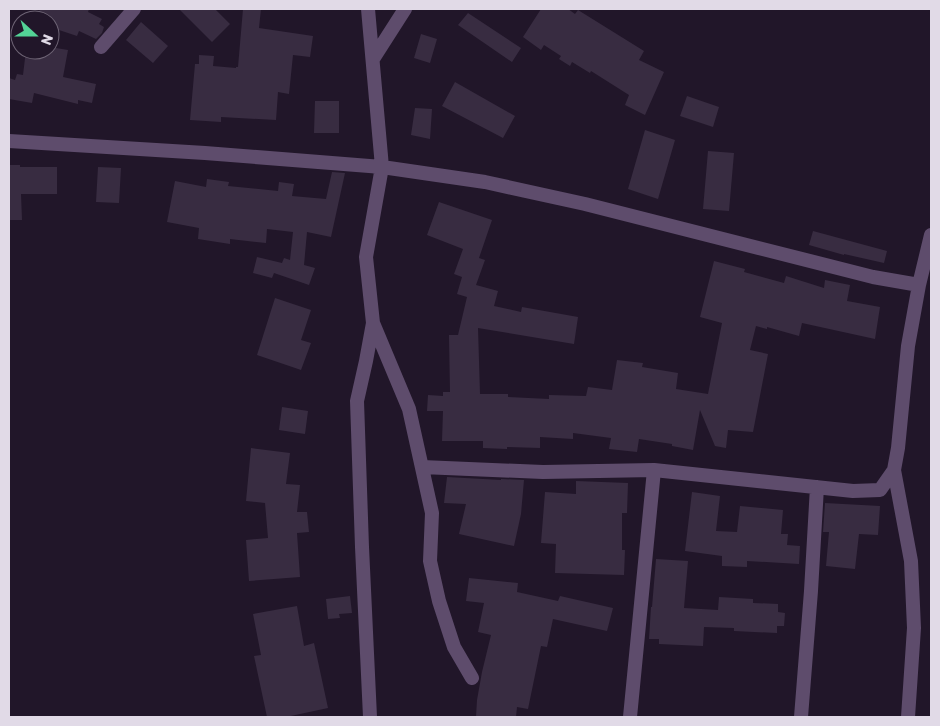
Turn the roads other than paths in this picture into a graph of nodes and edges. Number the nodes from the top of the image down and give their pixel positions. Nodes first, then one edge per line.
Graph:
1 (134, 9) edge
2 (368, 9) edge
3 (405, 9) edge
4 (101, 47) dead end
5 (373, 59) junction
6 (9, 141) edge
7 (382, 167) junction
8 (931, 235) edge
9 (919, 285) junction
10 (373, 323) junction
11 (422, 467) junction
12 (654, 470) junction
13 (894, 470) junction
14 (817, 487) junction
15 (472, 678) dead end
16 (370, 717) edge
17 (630, 717) edge
18 (800, 717) edge
19 (908, 717) edge

1 - 4 street
2 - 5 street
3 - 5 street
5 - 7 street
6 - 7 street
7 - 9 street
7 - 10 street
8 - 9 street
9 - 13 street
10 - 11 street
10 - 16 street
11 - 12 street
11 - 15 street
12 - 14 street
12 - 17 street
13 - 14 street
13 - 19 street
14 - 18 street

